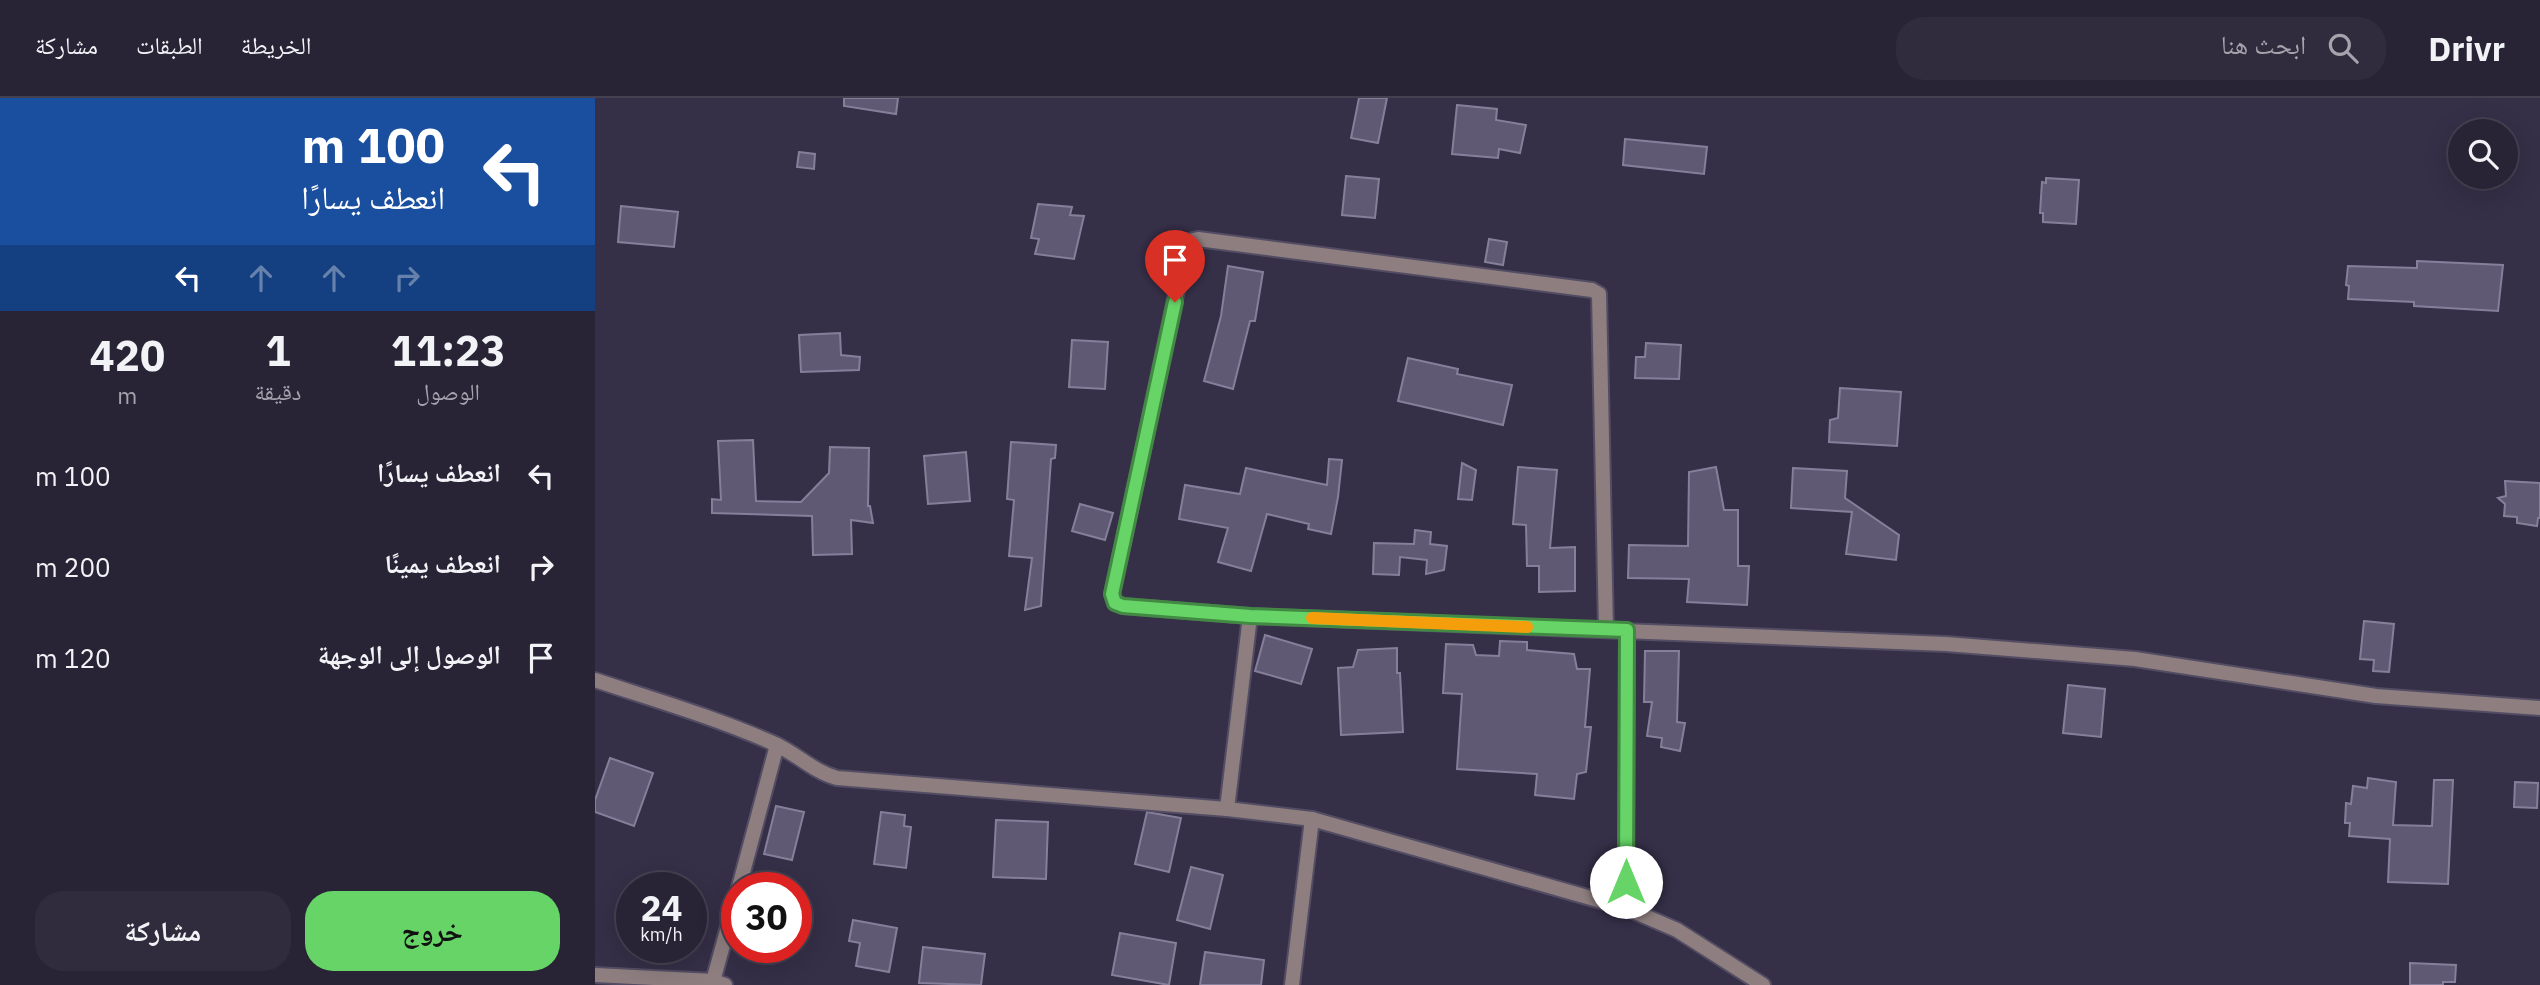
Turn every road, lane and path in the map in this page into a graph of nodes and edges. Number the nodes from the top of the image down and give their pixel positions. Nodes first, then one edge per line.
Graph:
1 (1250, 616) junction
2 (1606, 630) junction
3 (1627, 630) junction
4 (595, 680) edge
5 (2540, 708) edge
6 (777, 745) junction
7 (1227, 809) junction
8 (1312, 819) junction
9 (743, 872) edge
10 (1626, 908) junction
11 (722, 963) edge
12 (595, 975) edge
13 (717, 984) edge
14 (1292, 985) edge
15 (1763, 985) edge

1 - 2 street
1 - 2 street
1 - 7 street
2 - 3 street
3 - 5 street
3 - 10 street
4 - 6 street
6 - 7 street
6 - 9 street
7 - 8 street
8 - 10 street
8 - 14 street
10 - 15 street
11 - 13 street
12 - 13 street

